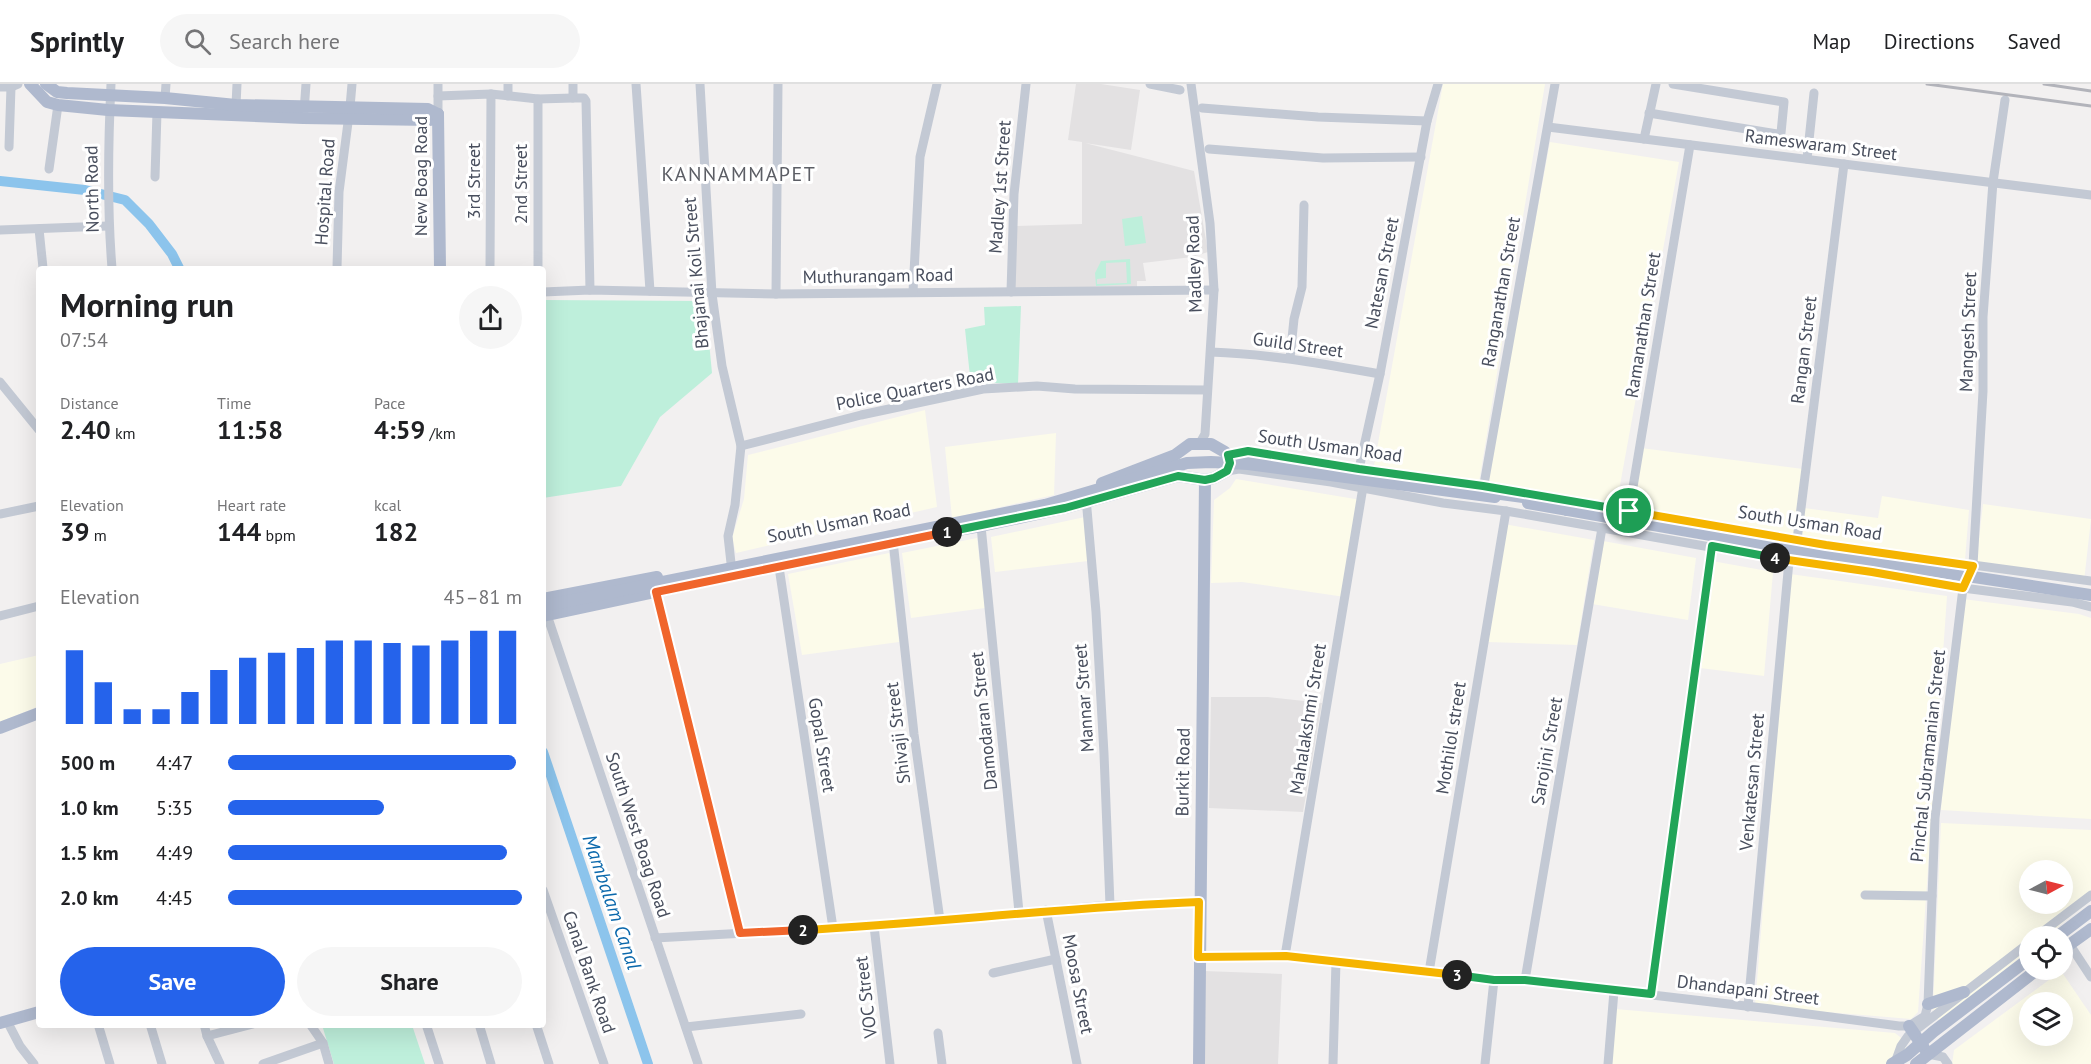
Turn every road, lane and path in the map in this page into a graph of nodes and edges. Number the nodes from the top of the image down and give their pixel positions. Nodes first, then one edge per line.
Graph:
1 (30, 84) edge
2 (46, 84) edge
3 (166, 84) edge
4 (237, 84) edge
5 (306, 84) edge
6 (351, 84) edge
7 (438, 84) edge
8 (508, 84) edge
9 (573, 84) edge
10 (636, 84) edge
11 (700, 84) edge
12 (778, 84) edge
13 (937, 84) edge
14 (1026, 84) edge
15 (1150, 84) edge
16 (1191, 84) edge
17 (1438, 84) edge
18 (1556, 84) edge
19 (1656, 84) edge
20 (1673, 84) edge
21 (15, 85) edge
22 (0, 87) edge
23 (110, 90) edge
24 (1180, 90) dead end
25 (1814, 93) dead end
26 (490, 94) junction
27 (438, 96) junction
28 (508, 96) junction
29 (165, 98) junction
30 (573, 98) junction
31 (538, 99) junction
32 (2005, 100) dead end
33 (58, 105) junction
34 (236, 105) junction
35 (1202, 108) dead end
36 (108, 110) junction
37 (157, 112) junction
38 (304, 112) junction
39 (349, 112) junction
40 (1649, 113) junction
41 (438, 114) junction
42 (1427, 122) junction
43 (1548, 128) junction
44 (1644, 139) junction
45 (1690, 145) junction
46 (9, 147) dead end
47 (1209, 149) dead end
48 (1421, 157) junction
49 (1807, 159) junction
50 (1844, 164) junction
51 (49, 169) dead end
52 (155, 177) dead end
53 (1993, 182) junction
54 (2091, 195) edge
55 (1304, 205) dead end
56 (108, 226) junction
57 (39, 229) junction
58 (0, 230) edge
59 (43, 266) edge
60 (112, 266) edge
61 (337, 266) edge
62 (440, 266) edge
63 (490, 266) edge
64 (538, 266) edge
65 (590, 290) junction
66 (1214, 290) junction
67 (650, 291) junction
68 (546, 292) edge
69 (913, 292) junction
70 (1011, 292) junction
71 (712, 294) junction
72 (776, 294) junction
73 (1211, 352) junction
74 (1290, 358) junction
75 (1380, 374) junction
76 (0, 382) edge
77 (1207, 390) junction
78 (36, 426) edge
79 (1200, 443) junction
80 (741, 446) junction
81 (1248, 451) junction
82 (1174, 455) junction
83 (1228, 455) junction
84 (1359, 469) junction
85 (1227, 471) junction
86 (1178, 476) junction
87 (1205, 480) junction
88 (1483, 486) junction
89 (1363, 487) junction
90 (1084, 488) junction
91 (1087, 501) junction
92 (36, 507) edge
93 (1480, 507) junction
94 (1567, 510) junction
95 (1506, 511) junction
96 (1629, 511) junction
97 (0, 514) edge
98 (981, 526) junction
99 (1602, 528) junction
100 (1626, 532) junction
101 (893, 542) junction
102 (1712, 546) junction
103 (1792, 550) junction
104 (1810, 553) junction
105 (731, 563) junction
106 (1973, 566) junction
107 (779, 567) junction
108 (2091, 582) edge
109 (1963, 588) junction
110 (656, 592) junction
111 (2091, 595) edge
112 (546, 599) edge
113 (36, 607) edge
114 (2091, 607) edge
115 (546, 612) edge
116 (546, 612) edge
117 (0, 616) edge
118 (546, 618) edge
119 (36, 714) edge
120 (0, 728) edge
121 (1865, 895) dead end
122 (2091, 895) edge
123 (1932, 896) junction
124 (1199, 902) junction
125 (1110, 905) junction
126 (1046, 910) junction
127 (547, 911) edge
128 (2091, 911) edge
129 (1019, 912) junction
130 (940, 920) junction
131 (874, 926) junction
132 (2050, 926) edge
133 (2071, 926) edge
134 (833, 928) junction
135 (2091, 929) edge
136 (740, 933) junction
137 (655, 938) junction
138 (2073, 942) edge
139 (2019, 950) edge
140 (2073, 955) edge
141 (1286, 956) junction
142 (1198, 957) junction
143 (1056, 959) junction
144 (1336, 962) junction
145 (2019, 966) edge
146 (1429, 972) junction
147 (993, 974) dead end
148 (2091, 977) edge
149 (1494, 980) junction
150 (1525, 980) junction
151 (2022, 980) edge
152 (1614, 990) junction
153 (1964, 992) junction
154 (1651, 994) junction
155 (1928, 1004) junction
156 (1748, 1007) junction
157 (36, 1013) edge
158 (801, 1014) dead end
159 (4, 1022) edge
160 (686, 1027) junction
161 (99, 1028) edge
162 (151, 1028) edge
163 (205, 1028) edge
164 (237, 1028) edge
165 (313, 1028) edge
166 (427, 1028) edge
167 (480, 1028) edge
168 (537, 1028) edge
169 (1907, 1030) junction
170 (938, 1033) dead end
171 (207, 1036) junction
172 (323, 1043) junction
173 (1925, 1048) junction
174 (1894, 1062) edge
175 (34, 1064) edge
176 (110, 1064) edge
177 (162, 1064) edge
178 (220, 1064) edge
179 (263, 1064) edge
180 (329, 1064) edge
181 (439, 1064) edge
182 (491, 1064) edge
183 (549, 1064) edge
184 (604, 1064) edge
185 (698, 1064) edge
186 (890, 1064) edge
187 (942, 1064) edge
188 (1077, 1064) edge
189 (1199, 1064) edge
190 (1333, 1064) edge
191 (1485, 1064) edge
192 (1608, 1064) edge
193 (1916, 1064) edge
194 (1948, 1064) edge

1 - 33 main road
2 - 23 main road
3 - 29 street
4 - 34 street
5 - 38 street
6 - 39 street, Hospital Road
7 - 27 street, New Boag Road
8 - 28 street
9 - 30 street
10 - 67 street
11 - 71 street, Bhajanai Koil Street
12 - 72 street
13 - 69 street
14 - 70 street, Madley 1st Street
15 - 24 street
16 - 66 street, Madley Road
17 - 42 street, Natesan Street
18 - 43 street, Ranganathan Street
19 - 40 street
20 - 40 street
21 - 22 street
21 - 46 street
23 - 29 main road
23 - 36 street, North Road
25 - 49 street
26 - 27 street
26 - 28 street
26 - 63 street, 3rd Street
27 - 41 street, New Boag Road
28 - 31 street
29 - 34 main road
30 - 31 street
30 - 65 street
31 - 64 street, 2nd Street
32 - 53 street, Mangesh Street
33 - 36 main road
33 - 51 street
34 - 38 main road
35 - 42 street
36 - 37 main road
36 - 56 street, North Road
37 - 38 main road
37 - 52 street
38 - 39 main road
39 - 41 main road
39 - 61 street, Hospital Road
40 - 44 street
41 - 62 main road, New Boag Road
42 - 48 street, Natesan Street
43 - 44 street, Rameswaram Street
43 - 88 street, Ranganathan Street
44 - 45 street, Rameswaram Street
45 - 49 street, Rameswaram Street
45 - 96 street, Ramanathan Street
47 - 48 street
48 - 75 street, Natesan Street
49 - 50 street, Rameswaram Street
50 - 53 street, Rameswaram Street
50 - 103 street, Rangan Street
53 - 54 street, Rameswaram Street
53 - 106 street, Mangesh Street
55 - 74 street
56 - 57 street
56 - 60 street, North Road
57 - 58 street
57 - 59 street
65 - 67 street, Muthurangam Road
65 - 68 street, Muthurangam Road
66 - 70 street, Muthurangam Road
66 - 73 street, Madley Road
67 - 71 street, Muthurangam Road
69 - 70 street, Muthurangam Road
69 - 72 street, Muthurangam Road
71 - 72 street, Muthurangam Road
71 - 80 street, Bhajanai Koil Street
73 - 74 street, Guild Street
73 - 77 street, Madley Road
74 - 75 street, Guild Street
75 - 84 street, Natesan Street
76 - 78 street
77 - 79 street, Madley Road
77 - 80 street, Police Quarters Road
79 - 82 main road, South Usman Road
79 - 83 main road
80 - 105 street, Bhajanai Koil Street
81 - 83 street, South Usman Road
81 - 84 street, South Usman Road
81 - 94 main road, bridge
82 - 86 main road
82 - 90 main road, South Usman Road
83 - 85 main road
84 - 88 street, South Usman Road
85 - 87 main road, South Usman Road
85 - 89 street, South Usman Road
86 - 87 main road, South Usman Road
86 - 91 main road, South Usman Road
87 - 124 main road, Burkit Road
88 - 93 street, Ranganathan Street
88 - 96 street, South Usman Road
89 - 93 street, South Usman Road
89 - 141 street, Mahalakshmi Street
90 - 91 street, Mannar Street
90 - 105 main road, South Usman Road
91 - 98 main road, South Usman Road
91 - 125 street, Mannar Street
92 - 97 street
93 - 95 street, South Usman Road
94 - 103 main road
94 - 115 main road, South Usman Road, bridge
95 - 99 street, South Usman Road
95 - 146 street, Mothilol street
96 - 103 street, South Usman Road
98 - 101 main road, South Usman Road
98 - 129 street, Damodaran Street
99 - 100 street, South Usman Road
99 - 150 street, Sarojini Street
100 - 102 street, South Usman Road
100 - 104 main road
101 - 107 main road, South Usman Road
101 - 130 street, Shivaji Street
102 - 103 street, South Usman Road
102 - 154 street
103 - 104 main road, bridge
103 - 106 street, South Usman Road
103 - 109 street, South Usman Road
103 - 156 street, Venkatesan Street
104 - 111 main road, bridge
105 - 112 main road, South Usman Road
106 - 108 street, South Usman Road
106 - 109 street, Pinchal Subramanian Street
107 - 110 main road, South Usman Road
107 - 134 street, Gopal Street
109 - 114 street, South Usman Road
109 - 123 street, Pinchal Subramanian Street
110 - 116 main road, South Usman Road
110 - 136 street
113 - 117 street
118 - 137 street, South West Boag Road
119 - 120 main road
121 - 123 street
122 - 132 street
123 - 155 street, Pinchal Subramanian Street
124 - 125 street
124 - 142 main road, Burkit Road
125 - 126 street
126 - 129 street
126 - 143 street, Moosa Street
127 - 184 street, Canal Bank Road
128 - 133 main road
129 - 130 street
130 - 131 street
131 - 134 street
131 - 186 street, VOC Street
134 - 136 street
135 - 138 main road
136 - 137 street
137 - 160 street, South West Boag Road
139 - 153 street
140 - 148 street
141 - 142 street, Dhandapani Street
141 - 144 street, Dhandapani Street
142 - 189 main road, Burkit Road
143 - 147 street
143 - 188 street, Moosa Street
144 - 146 street, Dhandapani Street
144 - 190 street
145 - 173 main road
146 - 149 street, Dhandapani Street
149 - 150 street, Dhandapani Street
149 - 191 street
150 - 152 street, Dhandapani Street
151 - 173 main road
152 - 154 street, Dhandapani Street
152 - 192 street
153 - 155 main road
153 - 169 street
154 - 156 street, Dhandapani Street
155 - 169 street
156 - 169 street, Dhandapani Street
157 - 159 main road
158 - 160 street
159 - 175 street
160 - 185 street, South West Boag Road
161 - 176 street
162 - 177 street
163 - 171 street
164 - 171 street
165 - 172 street
166 - 181 street
167 - 182 street
168 - 183 street
169 - 173 main road
169 - 174 street
170 - 187 street
171 - 178 street
172 - 179 street
172 - 180 street
173 - 174 main road
173 - 193 main road
173 - 194 street

